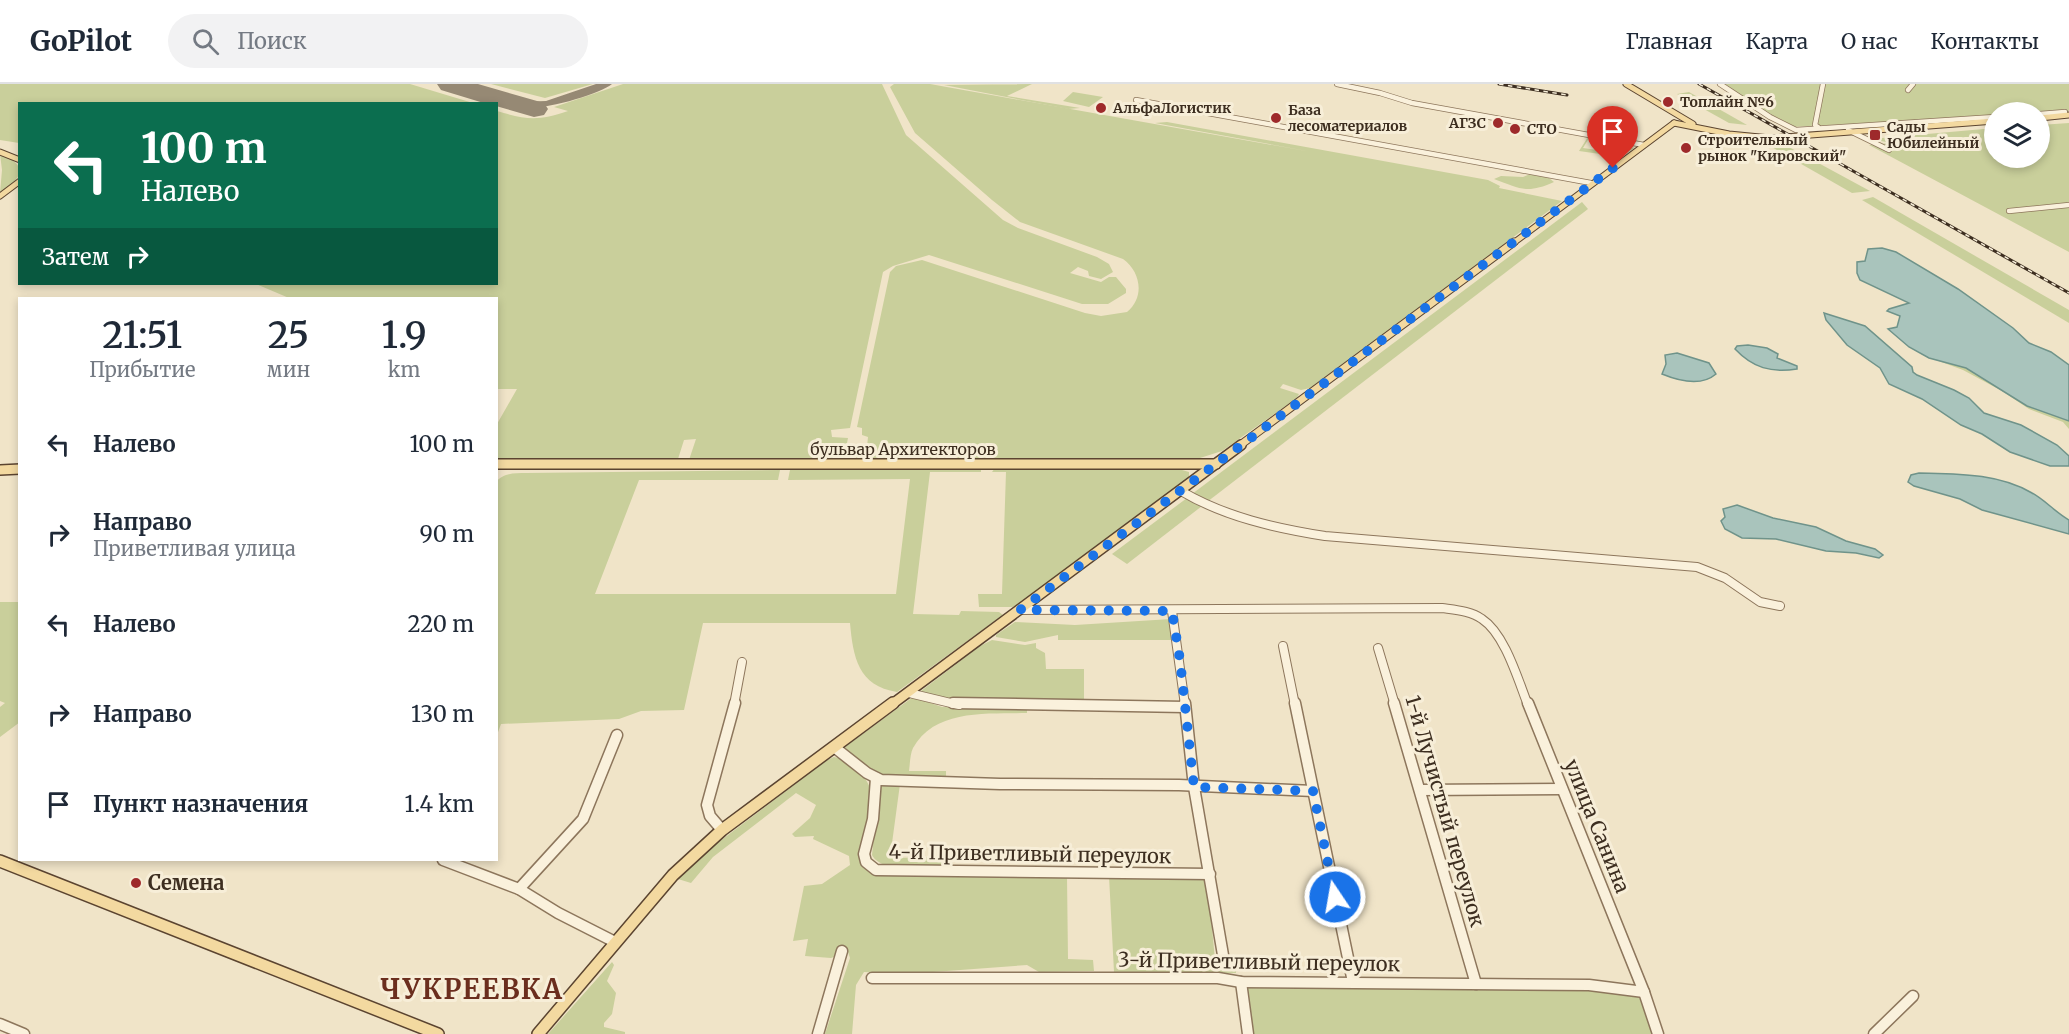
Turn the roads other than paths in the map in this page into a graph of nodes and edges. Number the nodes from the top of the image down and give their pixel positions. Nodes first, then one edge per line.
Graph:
1 (1337, 84) edge
2 (1626, 84) edge
3 (1720, 84) edge
4 (1823, 84) edge
5 (1913, 84) edge
6 (1908, 90) dead end
7 (1136, 100) dead end
8 (2067, 113) edge
9 (1675, 114) junction
10 (2050, 115) edge
11 (1984, 120) edge
12 (1984, 120) edge
13 (1674, 123) junction
14 (1818, 128) junction
15 (1844, 128) junction
16 (1664, 131) junction
17 (1713, 131) junction
18 (1852, 132) junction
19 (1644, 145) junction
20 (0, 147) edge
21 (1889, 150) dead end
22 (0, 152) edge
23 (18, 152) edge
24 (18, 159) edge
25 (18, 182) edge
26 (1591, 183) junction
27 (18, 191) edge
28 (0, 196) edge
29 (0, 201) edge
30 (2069, 205) edge
31 (2009, 211) dead end
32 (1216, 464) junction
33 (0, 467) edge
34 (18, 467) edge
35 (498, 467) edge
36 (1180, 491) junction
37 (1780, 606) dead end
38 (1020, 610) junction
39 (1172, 611) junction
40 (1283, 646) dead end
41 (1378, 648) dead end
42 (742, 662) dead end
43 (909, 693) junction
44 (1185, 707) junction
45 (617, 735) dead end
46 (834, 747) junction
47 (876, 778) junction
48 (1194, 787) junction
49 (1562, 789) junction
50 (1420, 790) junction
51 (1313, 791) junction
52 (722, 830) junction
53 (446, 861) edge
54 (1, 862) edge
55 (1210, 874) junction
56 (519, 889) junction
57 (615, 942) junction
58 (842, 951) dead end
59 (1223, 955) dead end
60 (872, 978) dead end
61 (1241, 982) junction
62 (1353, 982) junction
63 (1476, 984) junction
64 (1644, 992) junction
65 (1913, 996) dead end
66 (0, 1024) edge
67 (24, 1034) edge
68 (438, 1034) edge
69 (538, 1034) edge
70 (818, 1034) edge
71 (1248, 1034) edge
72 (1658, 1034) edge
73 (1874, 1034) edge

1 - 19 street
2 - 9 main road
3 - 14 street
4 - 14 street
5 - 6 street
7 - 26 street
8 - 10 main road
9 - 13 main road
9 - 17 main road
11 - 15 street
12 - 18 main road
13 - 16 main road
13 - 17 main road
14 - 15 street
15 - 18 street
16 - 17 main road
16 - 19 main road
17 - 18 main road
18 - 21 street
19 - 26 main road
20 - 23 main road
22 - 24 main road
25 - 28 main road
26 - 32 main road
27 - 29 main road
30 - 31 street
32 - 35 main road, бульвар Архитекторов
32 - 36 main road
33 - 34 main road
36 - 37 street
36 - 38 main road
38 - 39 street
38 - 43 main road
39 - 44 street
39 - 49 street, улица Санина
40 - 51 street
41 - 50 street, 1-й Лучистый переулок
42 - 52 street
43 - 44 street
43 - 46 main road
44 - 48 street
45 - 56 street
46 - 47 street
46 - 52 main road
47 - 48 street
47 - 55 street, 4-й Приветливый переулок
48 - 51 street
48 - 55 street
49 - 50 street
49 - 64 street, улица Санина
50 - 63 street, 1-й Лучистый переулок
51 - 62 street
52 - 57 main road
53 - 56 street
54 - 68 main road
55 - 59 street
56 - 57 street
57 - 69 main road
58 - 70 street
60 - 61 street, 3-й Приветливый переулок
61 - 62 street, 3-й Приветливый переулок
61 - 71 street
62 - 63 street, 3-й Приветливый переулок
63 - 64 street, 3-й Приветливый переулок
64 - 72 street, улица Санина
65 - 73 street
66 - 67 street

